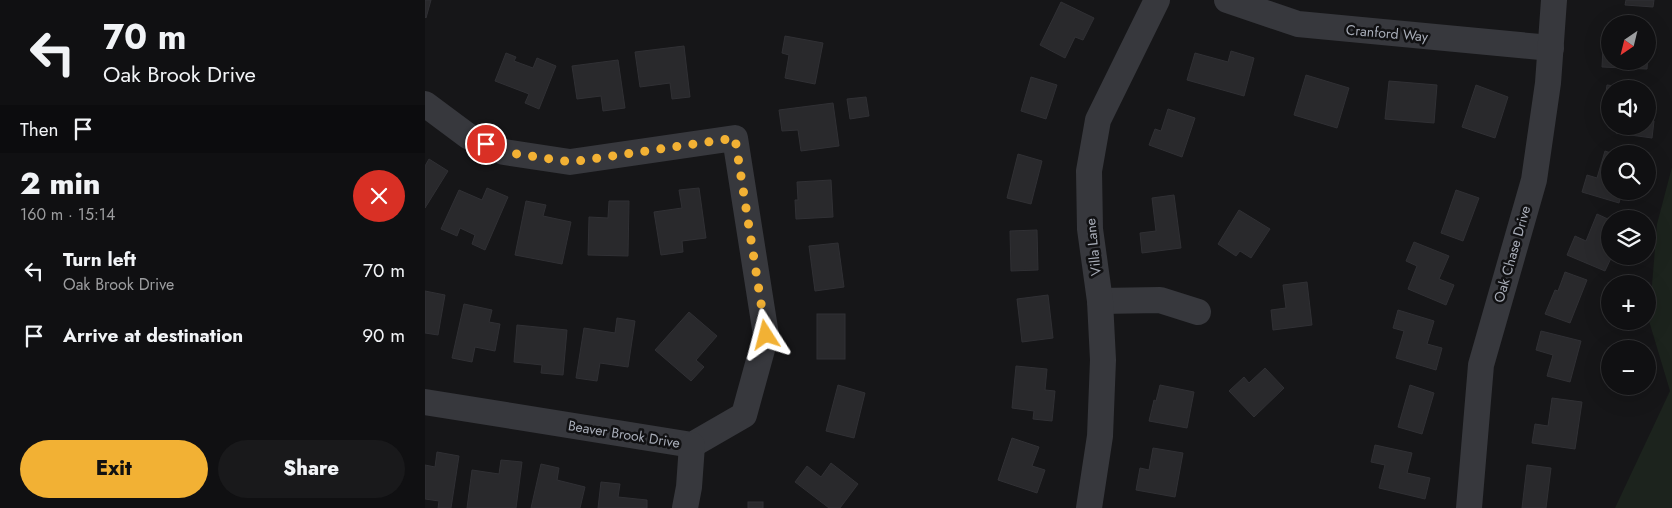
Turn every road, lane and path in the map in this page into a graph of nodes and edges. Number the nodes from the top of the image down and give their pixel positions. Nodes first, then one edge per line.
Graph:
1 (1157, 0) edge
2 (1227, 0) edge
3 (1554, 0) edge
4 (1551, 48) junction
5 (425, 104) edge
6 (1100, 301) junction
7 (1198, 312) dead end
8 (425, 402) edge
9 (692, 445) junction
10 (685, 508) edge
11 (1089, 508) edge
12 (1469, 508) edge

1 - 6 street, Villa Lane
2 - 4 street, Cranford Way
3 - 4 street, Oak Chase Drive
4 - 12 street, Oak Chase Drive
5 - 9 street, Beaver Brook Drive
6 - 7 street
6 - 11 street, Villa Lane
8 - 9 street, Beaver Brook Drive
9 - 10 street

